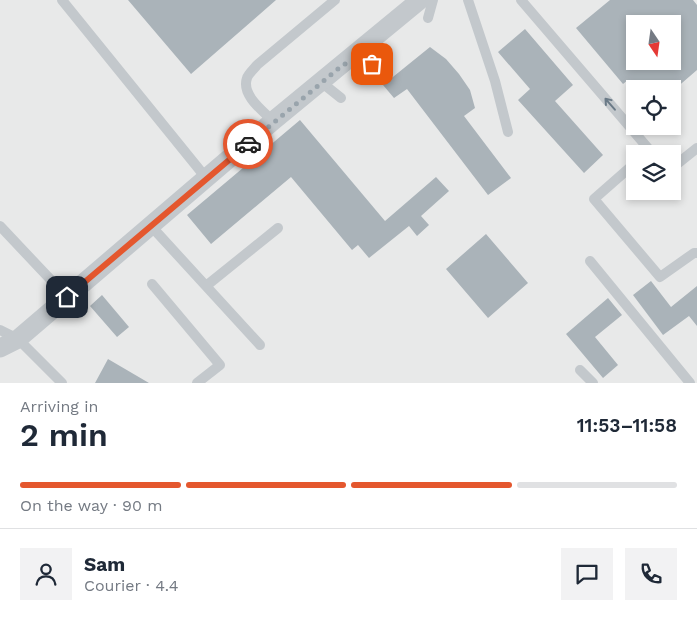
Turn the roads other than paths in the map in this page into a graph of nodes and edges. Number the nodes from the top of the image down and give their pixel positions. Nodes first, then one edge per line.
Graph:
1 (62, 0) edge
2 (335, 0) edge
3 (420, 0) edge
4 (433, 0) edge
5 (468, 0) edge
6 (521, 0) edge
7 (428, 18) dead end
8 (344, 64) junction
9 (372, 64) dead end
10 (321, 82) junction
11 (341, 98) dead end
12 (273, 121) junction
13 (508, 132) dead end
14 (645, 145) edge
15 (697, 148) edge
16 (681, 161) edge
17 (626, 171) edge
18 (207, 179) junction
19 (0, 226) edge
20 (151, 226) junction
21 (278, 228) dead end
22 (697, 253) edge
23 (590, 261) dead end
24 (152, 284) dead end
25 (206, 286) junction
26 (67, 297) junction
27 (0, 330) edge
28 (18, 339) junction
29 (260, 344) dead end
30 (0, 348) edge
31 (580, 370) dead end
32 (62, 383) edge
33 (197, 383) edge
34 (592, 383) edge
35 (690, 383) edge

1 - 18 lane
2 - 12 lane
3 - 8 street
4 - 7 lane
5 - 13 lane
14 -> 6 lane
8 - 9 lane
8 - 10 street
10 - 11 lane
10 - 12 street
12 - 18 street
15 - 16 lane
17 - 22 lane
18 - 20 street
19 - 26 lane
20 - 25 lane
20 - 26 street
21 - 25 lane
23 - 35 lane
24 - 33 lane
25 - 29 lane
26 - 28 street
27 - 28 lane
28 - 30 street
28 - 32 lane
31 - 34 lane

